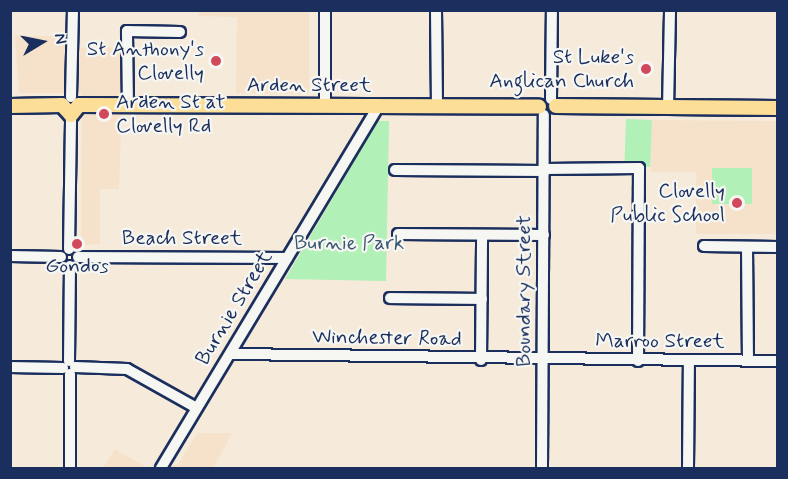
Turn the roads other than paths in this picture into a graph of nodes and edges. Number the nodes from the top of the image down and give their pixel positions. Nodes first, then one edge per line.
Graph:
1 (73, 10) edge
2 (326, 10) edge
3 (436, 10) edge
4 (552, 10) edge
5 (670, 10) edge
6 (180, 32) dead end
7 (10, 106) edge
8 (71, 106) junction
9 (128, 106) junction
10 (325, 106) junction
11 (378, 107) junction
12 (437, 107) junction
13 (548, 107) junction
14 (668, 108) junction
15 (777, 108) edge
16 (395, 170) dead end
17 (545, 170) junction
18 (398, 234) dead end
19 (482, 235) junction
20 (544, 235) junction
21 (704, 246) dead end
22 (747, 247) junction
23 (777, 247) edge
24 (65, 253) junction
25 (10, 256) edge
26 (78, 257) junction
27 (287, 258) junction
28 (70, 266) junction
29 (390, 298) dead end
30 (482, 299) junction
31 (231, 354) junction
32 (481, 360) junction
33 (543, 360) junction
34 (638, 361) junction
35 (689, 361) junction
36 (748, 361) junction
37 (777, 361) edge
38 (10, 367) edge
39 (69, 367) junction
40 (195, 407) junction
41 (70, 468) edge
42 (161, 468) edge
43 (542, 468) edge
44 (687, 468) edge

1 - 8 street
2 - 10 street
3 - 12 street
4 - 13 street, Boundary Street
5 - 14 street
6 - 9 street
7 - 8 main road, Arden Street
8 - 9 main road, Arden Street
8 - 24 street
9 - 10 main road, Arden Street
10 - 11 main road, Arden Street
11 - 12 main road, Arden Street
11 - 27 street, Burnie Street
12 - 13 main road, Arden Street
13 - 14 main road, Arden Street
13 - 17 street, Boundary Street
14 - 15 main road, Arden Street
16 - 17 street
17 - 20 street, Boundary Street
17 - 34 street
18 - 19 street
19 - 20 street
19 - 30 street
20 - 33 street, Boundary Street
21 - 22 street
22 - 23 street
22 - 36 street
24 - 25 street
24 - 26 street
24 - 28 street
26 - 27 street, Beach Street
26 - 28 street
27 - 31 street, Burnie Street
28 - 39 street
29 - 30 street
30 - 32 street
31 - 32 street, Winchester Road
31 - 40 street, Burnie Street
32 - 33 street, Winchester Road
33 - 34 street, Marroo Street
33 - 43 street, Boundary Street
34 - 35 street, Marroo Street
35 - 36 street, Marroo Street
35 - 44 street
36 - 37 street, Marroo Street
38 - 39 street
39 - 40 street
39 - 41 street
40 - 42 street, Burnie Street

